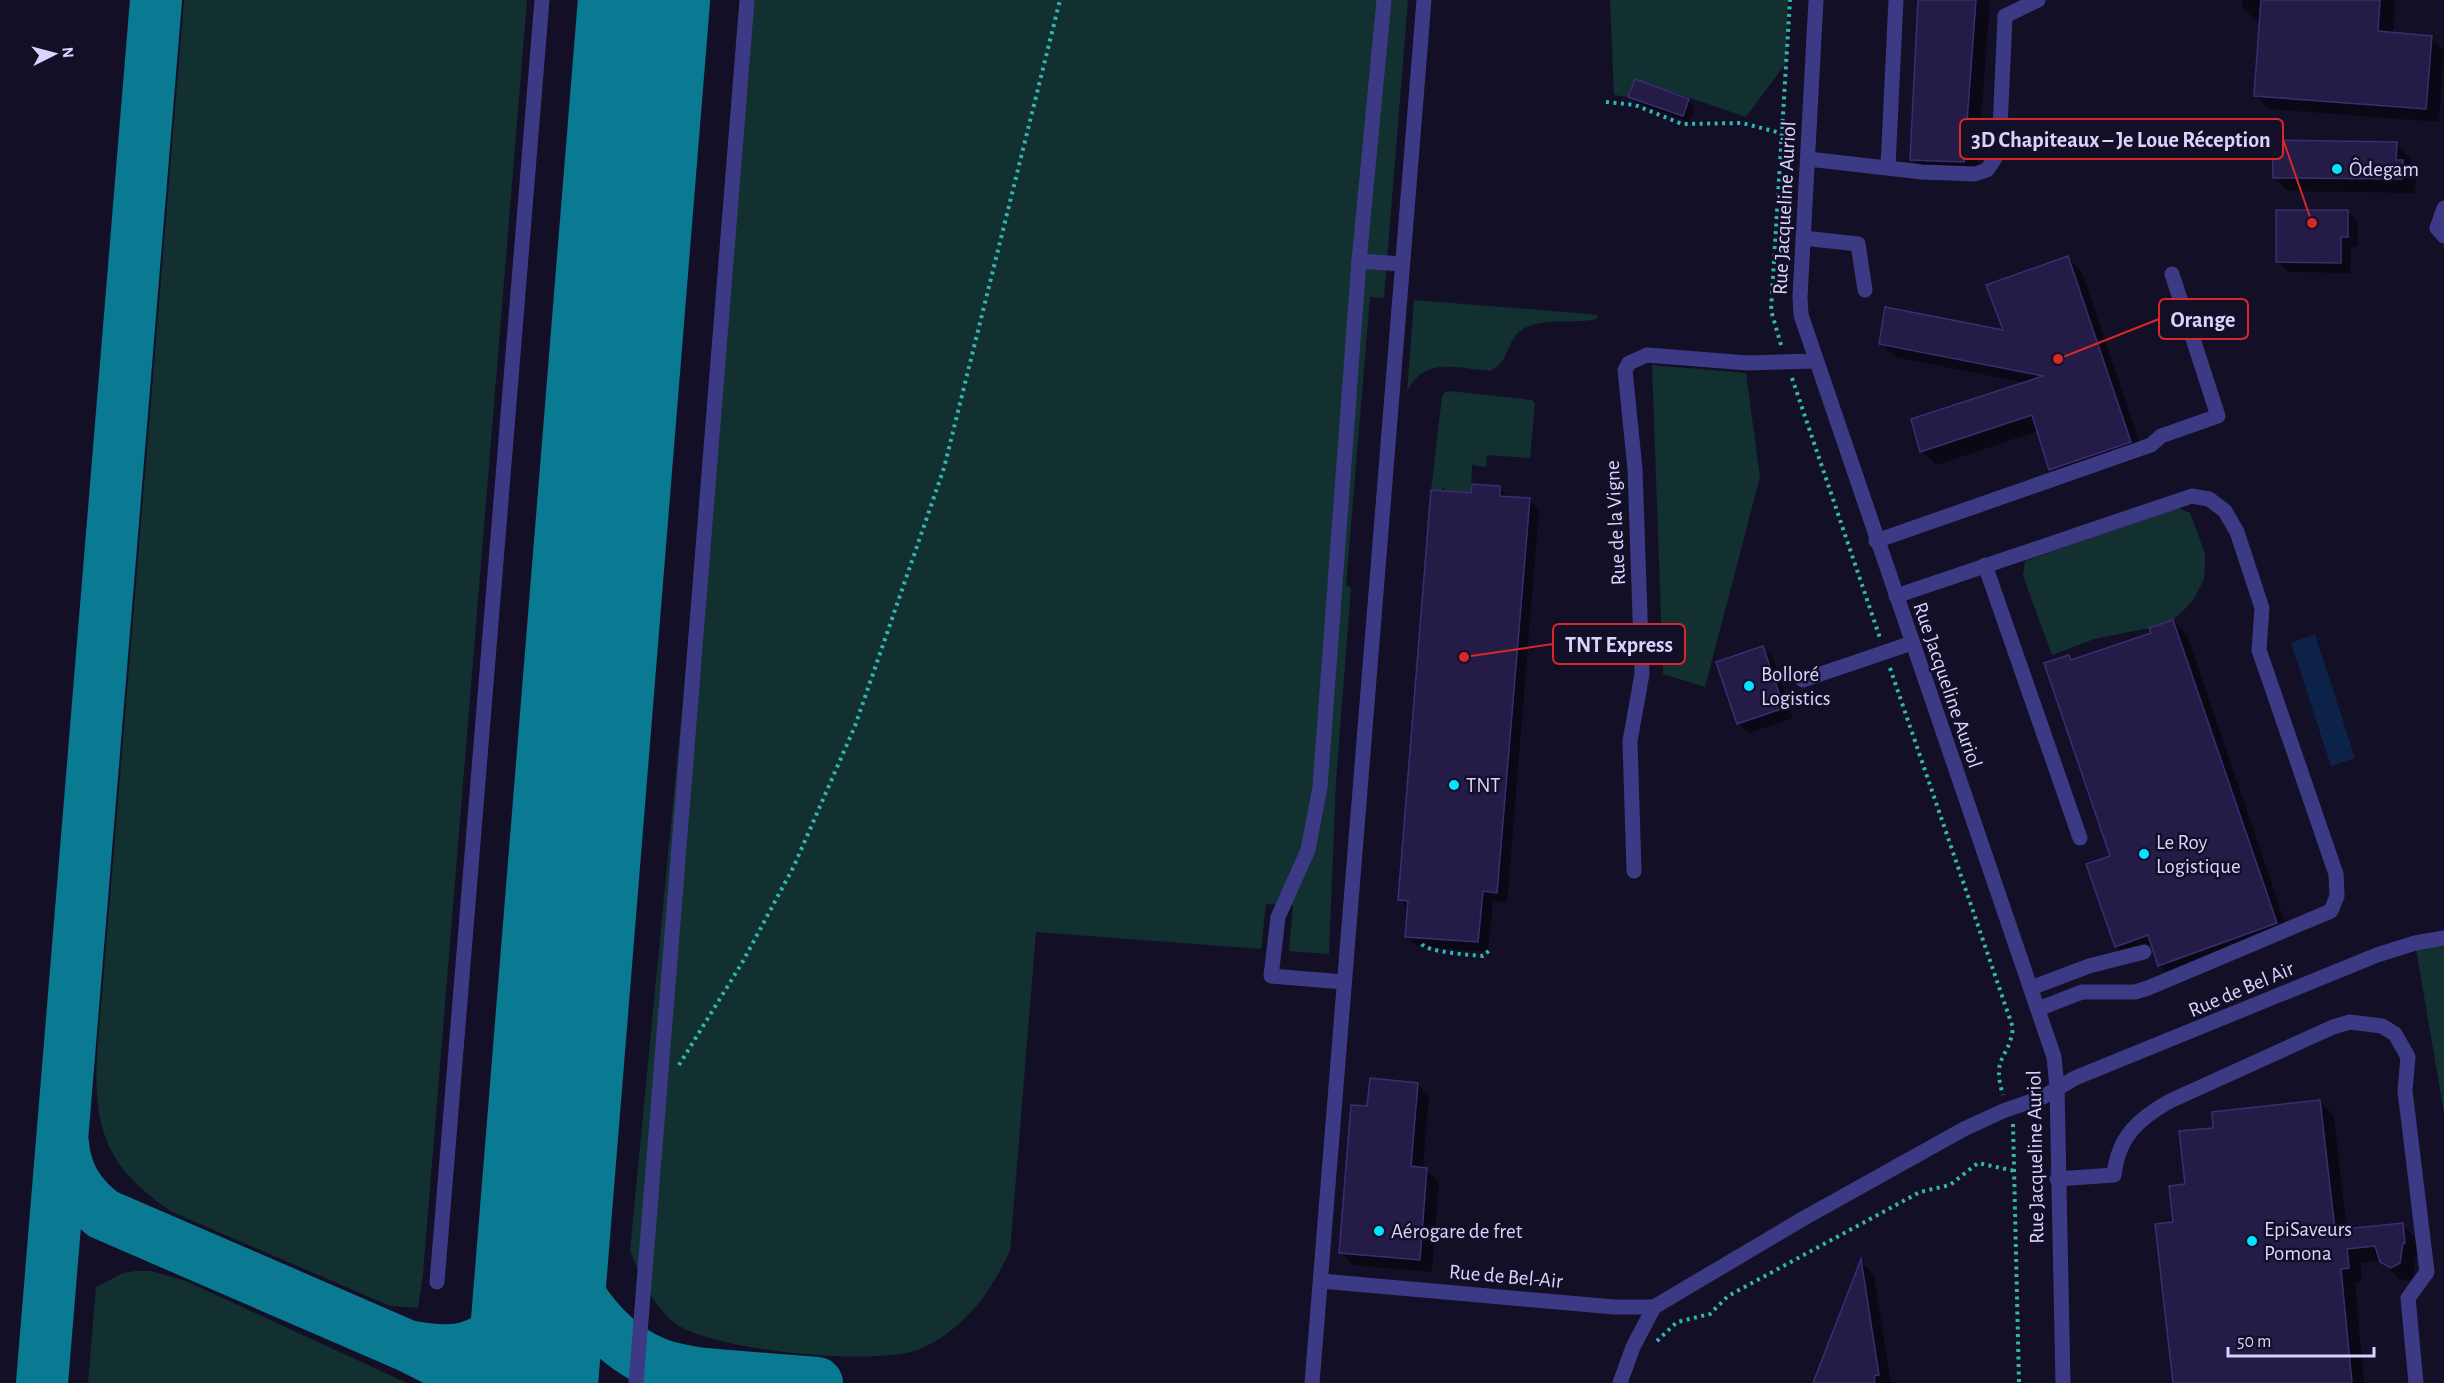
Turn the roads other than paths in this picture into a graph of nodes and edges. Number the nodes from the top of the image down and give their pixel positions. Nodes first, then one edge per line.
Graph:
1 (542, 0) edge
2 (747, 0) edge
3 (1384, 0) edge
4 (1424, 0) edge
5 (1816, 0) edge
6 (1896, 0) edge
7 (2038, 0) edge
8 (1808, 159) junction
9 (1888, 166) junction
10 (2444, 208) edge
11 (2440, 232) edge
12 (1803, 237) junction
13 (1359, 261) junction
14 (1402, 264) junction
15 (2172, 274) dead end
16 (1864, 290) dead end
17 (1815, 361) junction
18 (1876, 541) junction
19 (1984, 565) junction
20 (1896, 596) junction
21 (1912, 644) junction
22 (1803, 680) dead end
23 (2080, 838) dead end
24 (1634, 871) dead end
25 (2444, 938) edge
26 (2144, 952) dead end
27 (1344, 982) junction
28 (2031, 988) junction
29 (2038, 1009) junction
30 (2057, 1088) junction
31 (2057, 1179) junction
32 (1321, 1281) junction
33 (437, 1282) dead end
34 (1654, 1307) junction
35 (636, 1383) edge
36 (1312, 1383) edge
37 (1620, 1383) edge
38 (2063, 1383) edge
39 (2416, 1383) edge

1 - 33 street
2 - 35 street
3 - 13 street
4 - 14 street
5 - 8 street, Rue Jacqueline Auriol
6 - 9 street
7 - 9 street
8 - 9 street
8 - 12 street, Rue Jacqueline Auriol
10 - 11 street
12 - 16 street
12 - 17 street, Rue Jacqueline Auriol
13 - 14 street
13 - 27 street
14 - 27 street
15 - 18 street
17 - 18 street, Rue Jacqueline Auriol
17 - 24 street, Rue de la Vigne
18 - 20 street, Rue Jacqueline Auriol
19 - 20 street
19 - 23 street
19 - 29 street
20 - 21 street, Rue Jacqueline Auriol
21 - 22 street
21 - 28 street, Rue Jacqueline Auriol
25 - 30 street, Rue de Bel Air
26 - 28 street
27 - 32 street
28 - 29 street, Rue Jacqueline Auriol
29 - 30 street, Rue Jacqueline Auriol
30 - 31 street, Rue Jacqueline Auriol
30 - 34 street, Rue de Bel Air
31 - 38 street, Rue Jacqueline Auriol
31 - 39 street
32 - 34 street, Rue de Bel-Air
32 - 36 street
34 - 37 street

